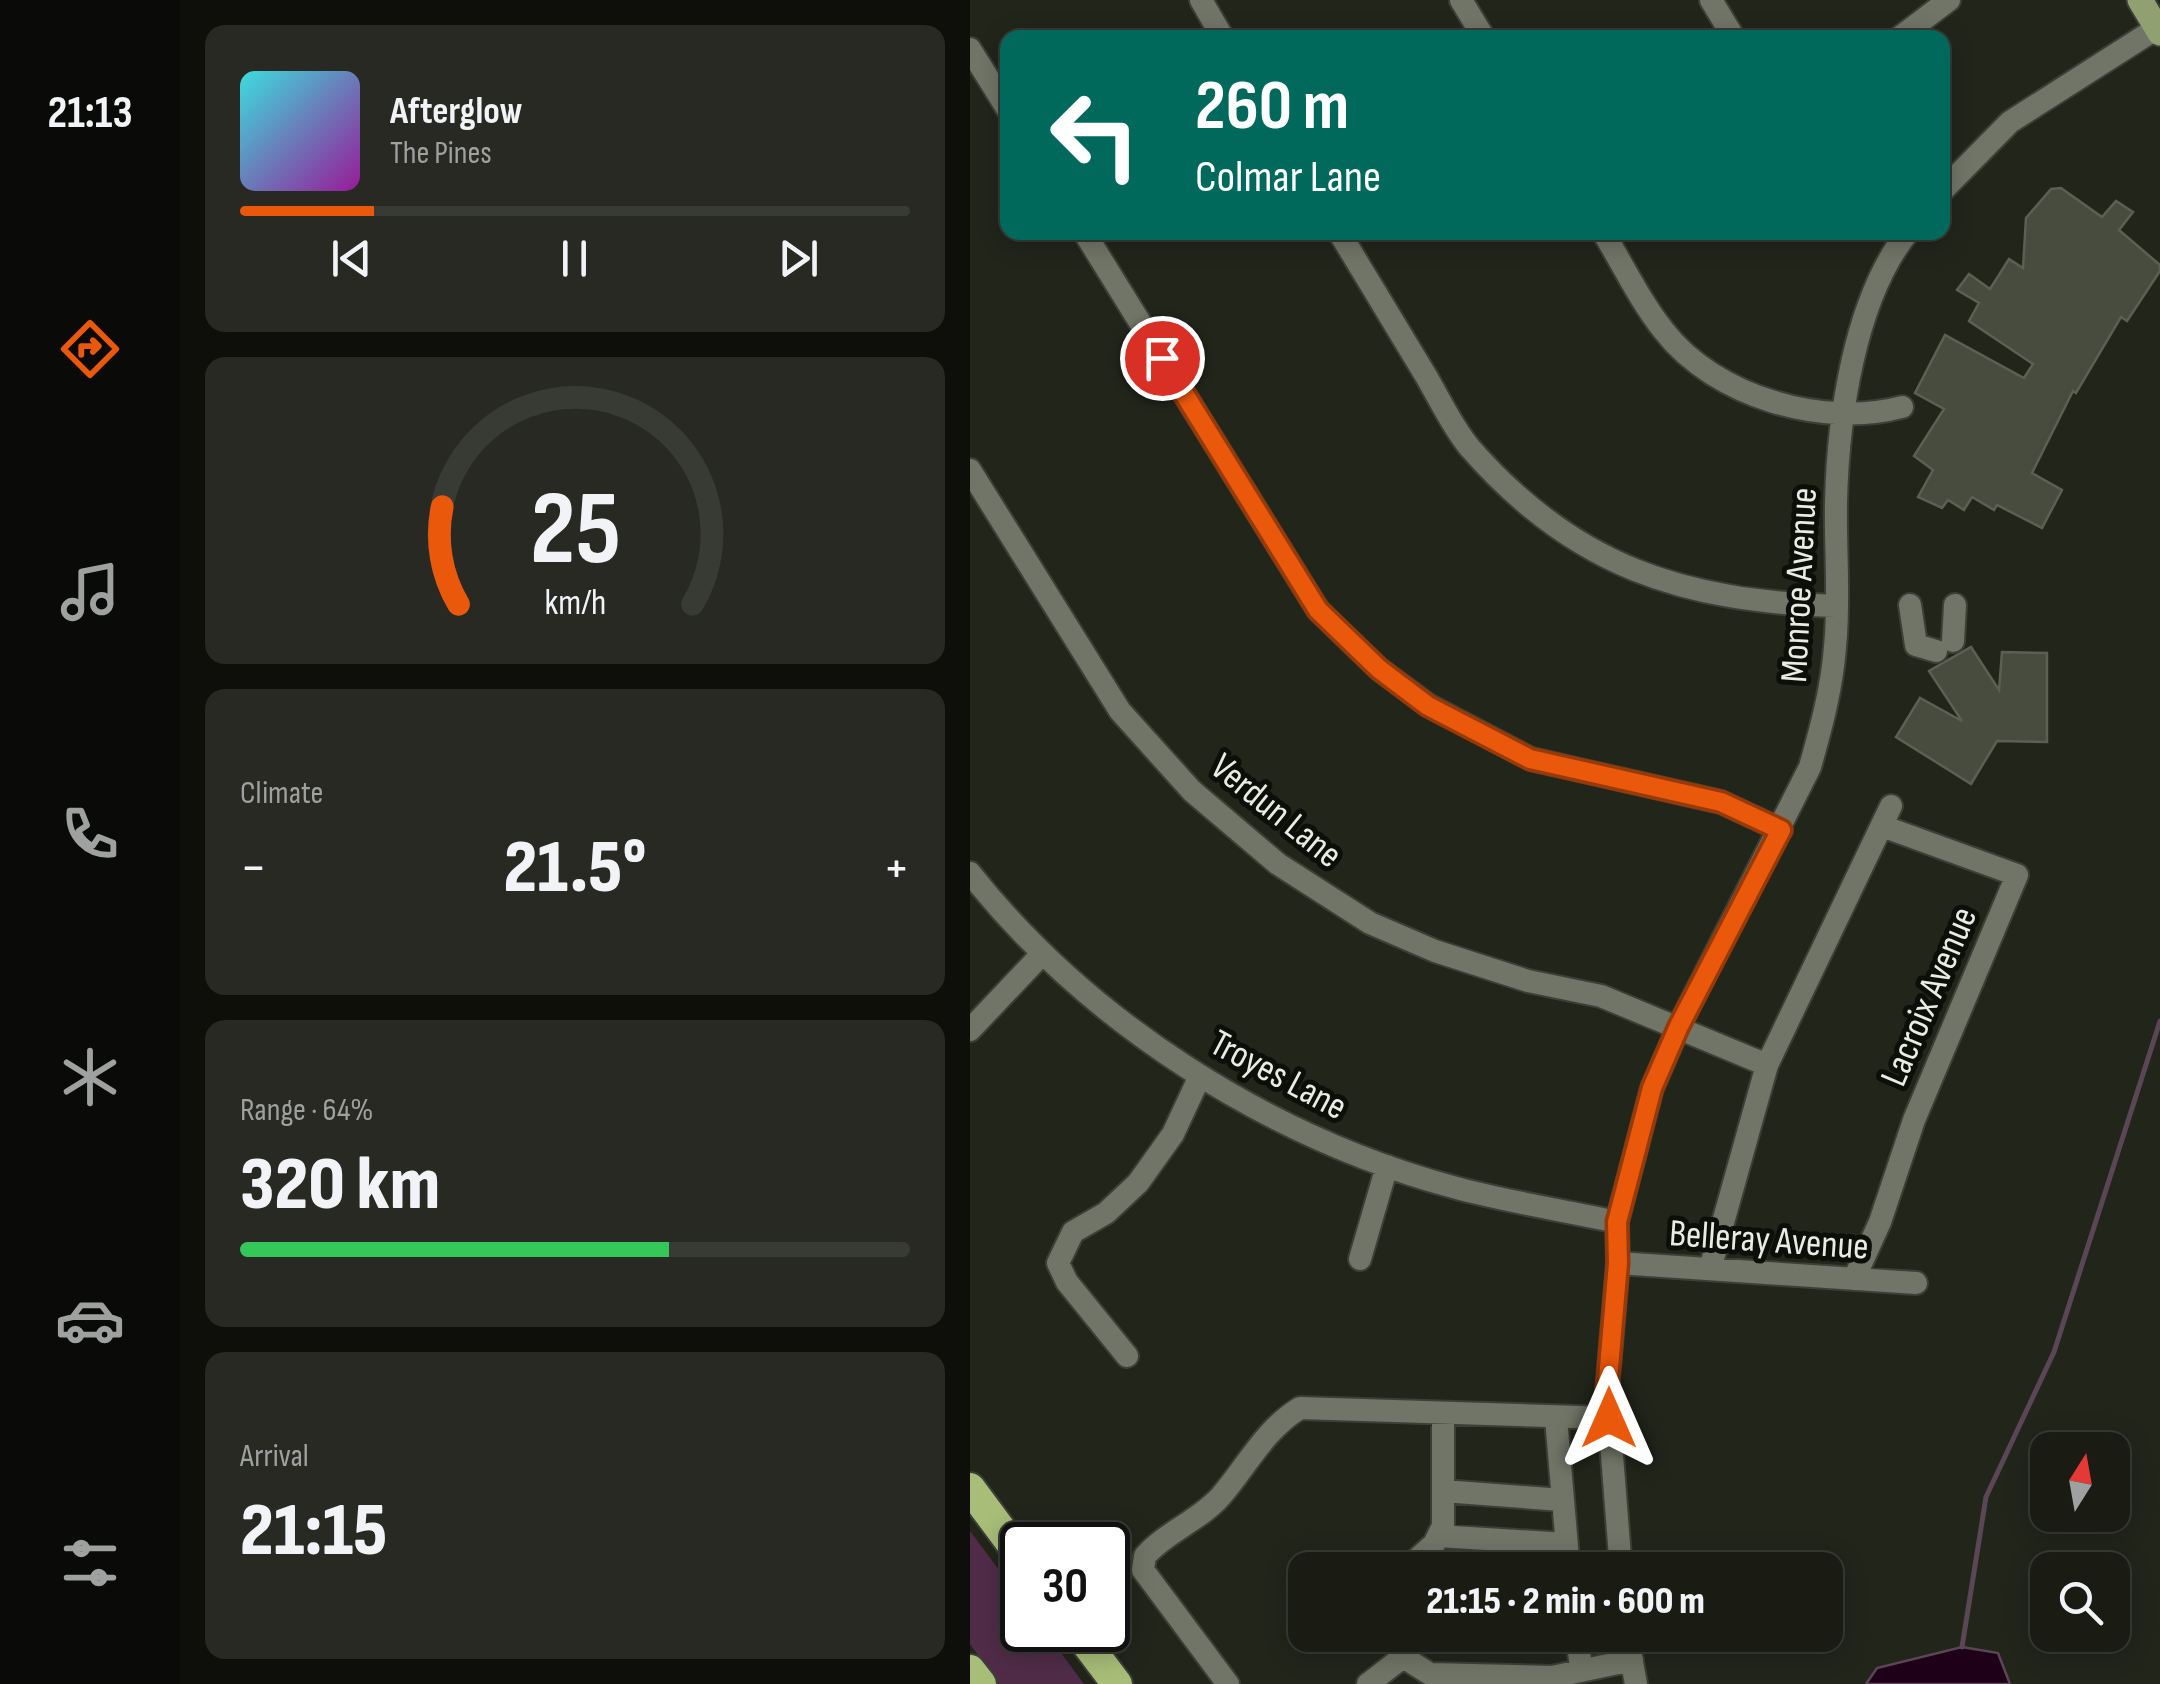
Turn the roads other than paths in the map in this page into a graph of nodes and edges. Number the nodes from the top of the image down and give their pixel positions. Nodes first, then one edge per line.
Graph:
1 (1201, 0) edge
2 (1460, 0) edge
3 (1711, 0) edge
4 (1949, 0) edge
5 (2140, 0) edge
6 (1218, 30) edge
7 (1479, 30) edge
8 (1729, 30) edge
9 (1910, 30) edge
10 (2158, 30) edge
11 (970, 49) edge
12 (1000, 97) edge
13 (1950, 183) edge
14 (1089, 240) edge
15 (1343, 240) edge
16 (1608, 240) edge
17 (1899, 240) edge
18 (1902, 407) dead end
19 (1843, 413) junction
20 (970, 470) edge
21 (1955, 604) dead end
22 (1910, 605) dead end
23 (1836, 606) junction
24 (1781, 830) junction
25 (970, 873) edge
26 (1042, 954) junction
27 (1679, 1026) junction
28 (970, 1030) edge
29 (1767, 1065) junction
30 (1200, 1076) junction
31 (1387, 1166) junction
32 (1617, 1222) junction
33 (1360, 1260) dead end
34 (1618, 1263) junction
35 (1710, 1269) junction
36 (1854, 1279) junction
37 (1916, 1283) dead end
38 (1127, 1356) dead end
39 (1443, 1414) junction
40 (1556, 1418) junction
41 (1609, 1418) junction
42 (970, 1488) edge
43 (1443, 1490) junction
44 (1562, 1500) junction
45 (1000, 1528) edge
46 (1438, 1536) junction
47 (1566, 1544) junction
48 (1423, 1552) edge
49 (1567, 1552) edge
50 (1619, 1552) edge
51 (1092, 1652) edge
52 (1395, 1652) edge
53 (1406, 1652) edge
54 (1579, 1652) edge
55 (1630, 1652) edge
56 (1632, 1660) junction
57 (1581, 1669) junction
58 (970, 1670) edge
59 (980, 1684) edge
60 (1116, 1684) edge
61 (1228, 1684) edge
62 (1368, 1684) edge
63 (1636, 1684) edge

1 - 6 street
2 - 7 street
3 - 8 street
4 - 9 street
5 - 10 main road
10 - 13 street
11 - 12 street
14 - 24 street
15 - 23 street
16 - 19 street
17 - 19 street, Monroe Avenue
18 - 19 street
19 - 23 street, Monroe Avenue
20 - 27 street, Verdun Lane
21 - 22 street
23 - 24 street, Monroe Avenue
24 - 27 street, Monroe Avenue
25 - 26 street, Troyes Lane
26 - 28 street
26 - 30 street, Troyes Lane
27 - 29 street, Verdun Lane
27 - 32 street, Monroe Avenue
29 - 35 street
29 - 36 street, Lacroix Avenue
30 - 31 street, Troyes Lane
30 - 38 street
31 - 32 street, Troyes Lane
31 - 33 street
32 - 34 street, Monroe Avenue
34 - 35 street, Belleray Avenue
34 - 41 street, Monroe Avenue
35 - 36 street, Belleray Avenue
36 - 37 street, Belleray Avenue
39 - 40 street
39 - 43 street
39 - 61 street
40 - 41 street
40 - 44 street
41 - 50 street, Monroe Avenue
42 - 45 highway
43 - 44 street
43 - 46 street
44 - 47 street
46 - 47 street
46 - 48 street
47 - 49 street
51 - 60 highway
52 - 62 street
53 - 57 street
54 - 57 street
55 - 56 street
56 - 57 street
56 - 63 street
58 - 59 highway

